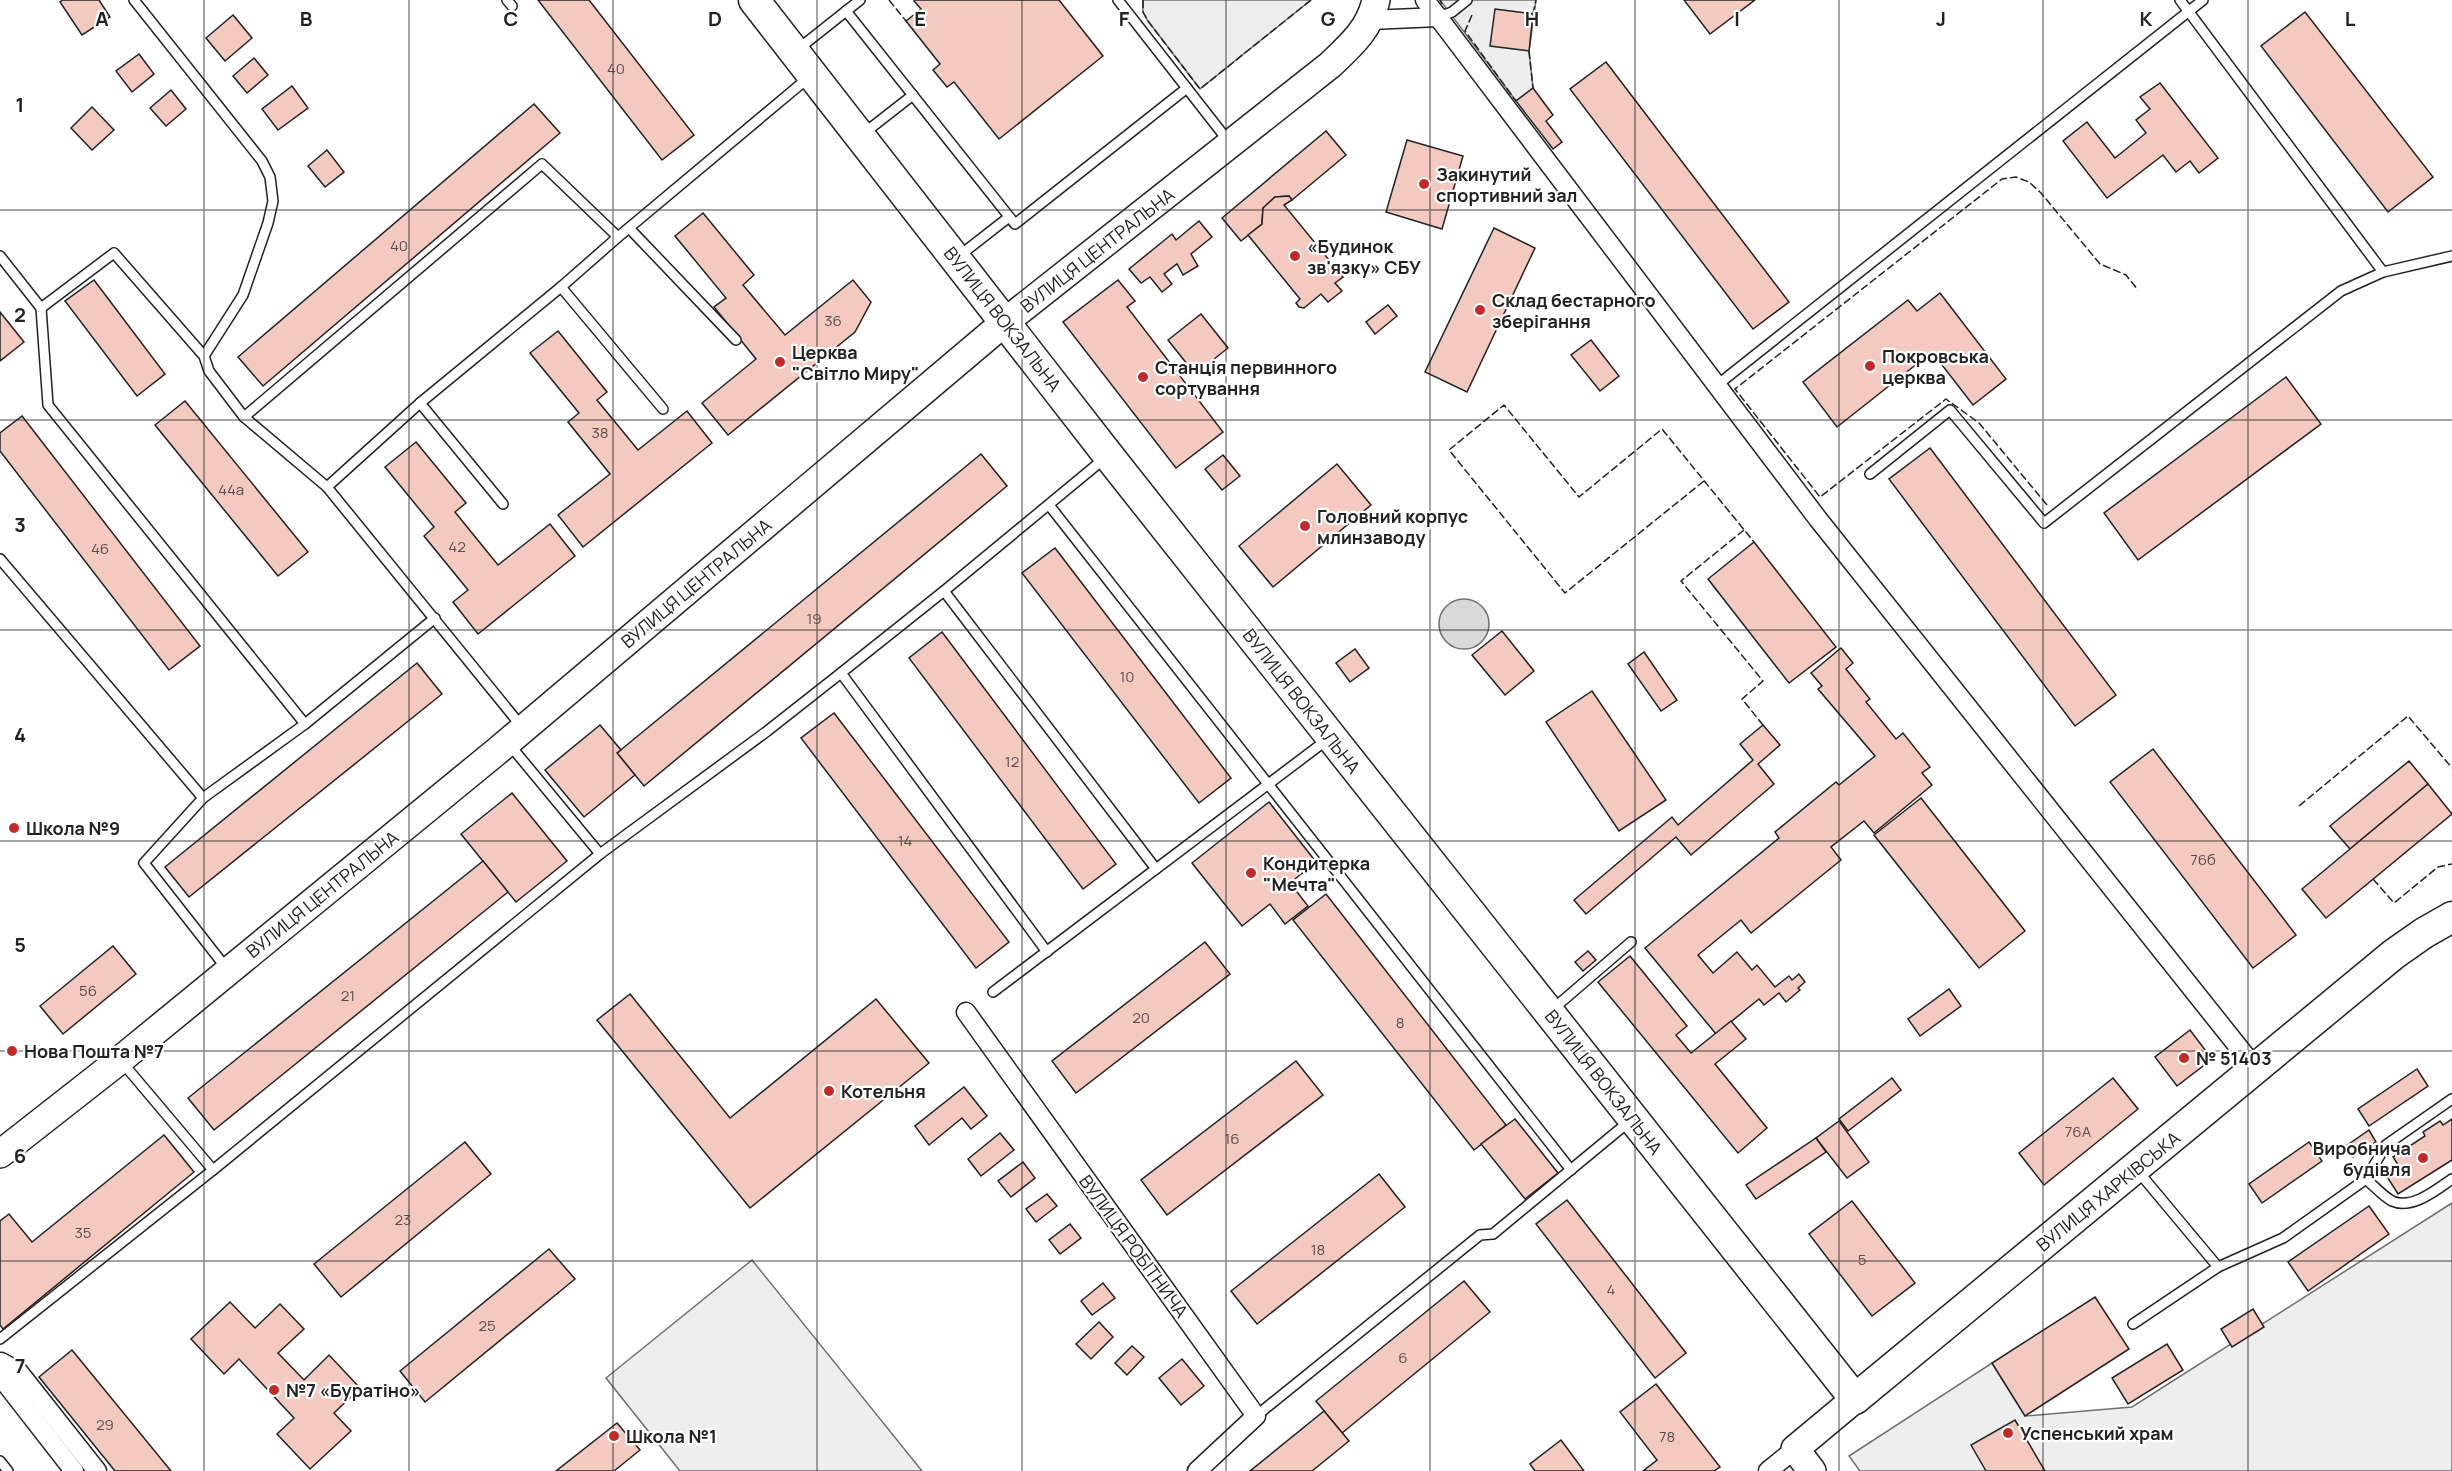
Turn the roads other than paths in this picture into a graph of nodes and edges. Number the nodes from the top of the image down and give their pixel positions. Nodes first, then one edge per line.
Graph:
1 (134, 0) edge
2 (754, 0) edge
3 (860, 0) edge
4 (1118, 0) edge
5 (1425, 0) edge
6 (1467, 0) edge
7 (2180, 0) edge
8 (2203, 0) edge
9 (1373, 10) edge
10 (846, 11) junction
11 (2188, 12) junction
12 (1439, 17) junction
13 (804, 63) junction
14 (1187, 88) junction
15 (913, 95) junction
16 (860, 137) junction
17 (1231, 144) junction
18 (1009, 217) junction
19 (628, 228) junction
20 (618, 237) junction
21 (0, 256) edge
22 (2452, 256) edge
23 (956, 258) junction
24 (2383, 272) junction
25 (561, 287) junction
26 (41, 308) junction
27 (1005, 322) junction
28 (736, 340) dead end
29 (204, 356) junction
30 (1716, 386) junction
31 (420, 404) junction
32 (663, 410) dead end
33 (244, 417) junction
34 (1108, 455) junction
35 (1870, 474) dead end
36 (327, 487) junction
37 (503, 504) dead end
38 (1049, 505) junction
39 (0, 559) edge
40 (944, 591) junction
41 (435, 618) junction
42 (840, 672) junction
43 (305, 723) junction
44 (515, 735) junction
45 (1330, 737) junction
46 (1266, 784) junction
47 (203, 798) junction
48 (600, 854) junction
49 (1156, 870) junction
50 (2452, 917) edge
51 (1631, 942) dead end
52 (1047, 951) junction
53 (228, 971) junction
54 (993, 992) dead end
55 (966, 1011) dead end
56 (1549, 1012) junction
57 (120, 1060) junction
58 (2256, 1069) junction
59 (2452, 1099) edge
60 (1633, 1118) junction
61 (0, 1154) edge
62 (2136, 1168) junction
63 (213, 1170) junction
64 (1571, 1170) junction
65 (2366, 1179) junction
66 (2452, 1179) edge
67 (2218, 1267) junction
68 (2133, 1324) dead end
69 (0, 1340) edge
70 (0, 1362) edge
71 (0, 1376) edge
72 (1855, 1399) junction
73 (1256, 1416) junction
74 (1795, 1449) junction
75 (0, 1461) edge
76 (8, 1471) edge
77 (74, 1471) edge
78 (98, 1471) edge
79 (1197, 1471) edge
80 (1768, 1471) edge
81 (1812, 1471) edge

1 - 29 lane
2 - 13 main road, ВУЛИЦЯ ВОКЗАЛЬНА
3 - 10 lane
4 - 14 lane
5 - 12 street
6 - 12 lane
7 - 11 lane
8 - 11 lane
9 - 12 street
9 - 17 street, ВУЛИЦЯ ЦЕНТРАЛЬНА
10 - 13 lane
10 - 15 lane
11 - 24 lane
11 - 30 lane
12 - 30 street
13 - 16 main road, ВУЛИЦЯ ВОКЗАЛЬНА
13 - 19 lane
14 - 17 lane
14 - 18 lane
15 - 16 lane
15 - 18 lane
16 - 23 main road, ВУЛИЦЯ ВОКЗАЛЬНА
17 - 27 street, ВУЛИЦЯ ЦЕНТРАЛЬНА
18 - 23 lane
19 - 20 lane
19 - 28 lane
20 - 25 lane
20 - 33 lane
21 - 26 lane
22 - 24 lane
23 - 27 main road, ВУЛИЦЯ ВОКЗАЛЬНА
24 - 35 lane
25 - 31 lane
25 - 32 lane
26 - 29 lane
26 - 43 lane
27 - 34 main road, ВУЛИЦЯ ВОКЗАЛЬНА
27 - 44 street, ВУЛИЦЯ ЦЕНТРАЛЬНА
29 - 33 lane
30 - 58 street
31 - 36 lane
31 - 37 lane
33 - 36 lane
34 - 38 lane
34 - 45 main road, ВУЛИЦЯ ВОКЗАЛЬНА
36 - 41 lane
38 - 40 lane
38 - 46 lane
39 - 47 lane
40 - 42 lane
40 - 49 lane
41 - 43 lane
41 - 44 lane
42 - 48 lane
42 - 52 lane
43 - 47 lane
44 - 48 lane
44 - 53 street, ВУЛИЦЯ ЦЕНТРАЛЬНА
45 - 46 lane
45 - 56 main road, ВУЛИЦЯ ВОКЗАЛЬНА
46 - 49 lane
46 - 64 lane
47 - 53 lane
48 - 63 lane
49 - 52 lane
50 - 58 main road, ВУЛИЦЯ ХАРКІВСЬКА
51 - 56 lane
52 - 54 lane
53 - 57 street, ВУЛИЦЯ ЦЕНТРАЛЬНА
55 - 73 street, ВУЛИЦЯ РОБІТНИЧА
56 - 60 main road, ВУЛИЦЯ ВОКЗАЛЬНА
57 - 61 street, ВУЛИЦЯ ЦЕНТРАЛЬНА
57 - 63 lane
58 - 62 main road, ВУЛИЦЯ ХАРКІВСЬКА
59 - 65 lane
60 - 64 lane
60 - 72 main road, ВУЛИЦЯ ВОКЗАЛЬНА
62 - 67 lane
62 - 72 main road, ВУЛИЦЯ ХАРКІВСЬКА
63 - 69 lane
64 - 73 lane
65 - 66 lane
65 - 67 lane
67 - 68 lane
70 - 78 street
71 - 77 street
72 - 74 street, ВУЛИЦЯ ХАРКІВСЬКА
73 - 79 street
74 - 80 street, ВУЛИЦЯ ХАРКІВСЬКА
74 - 81 street
75 - 76 lane

